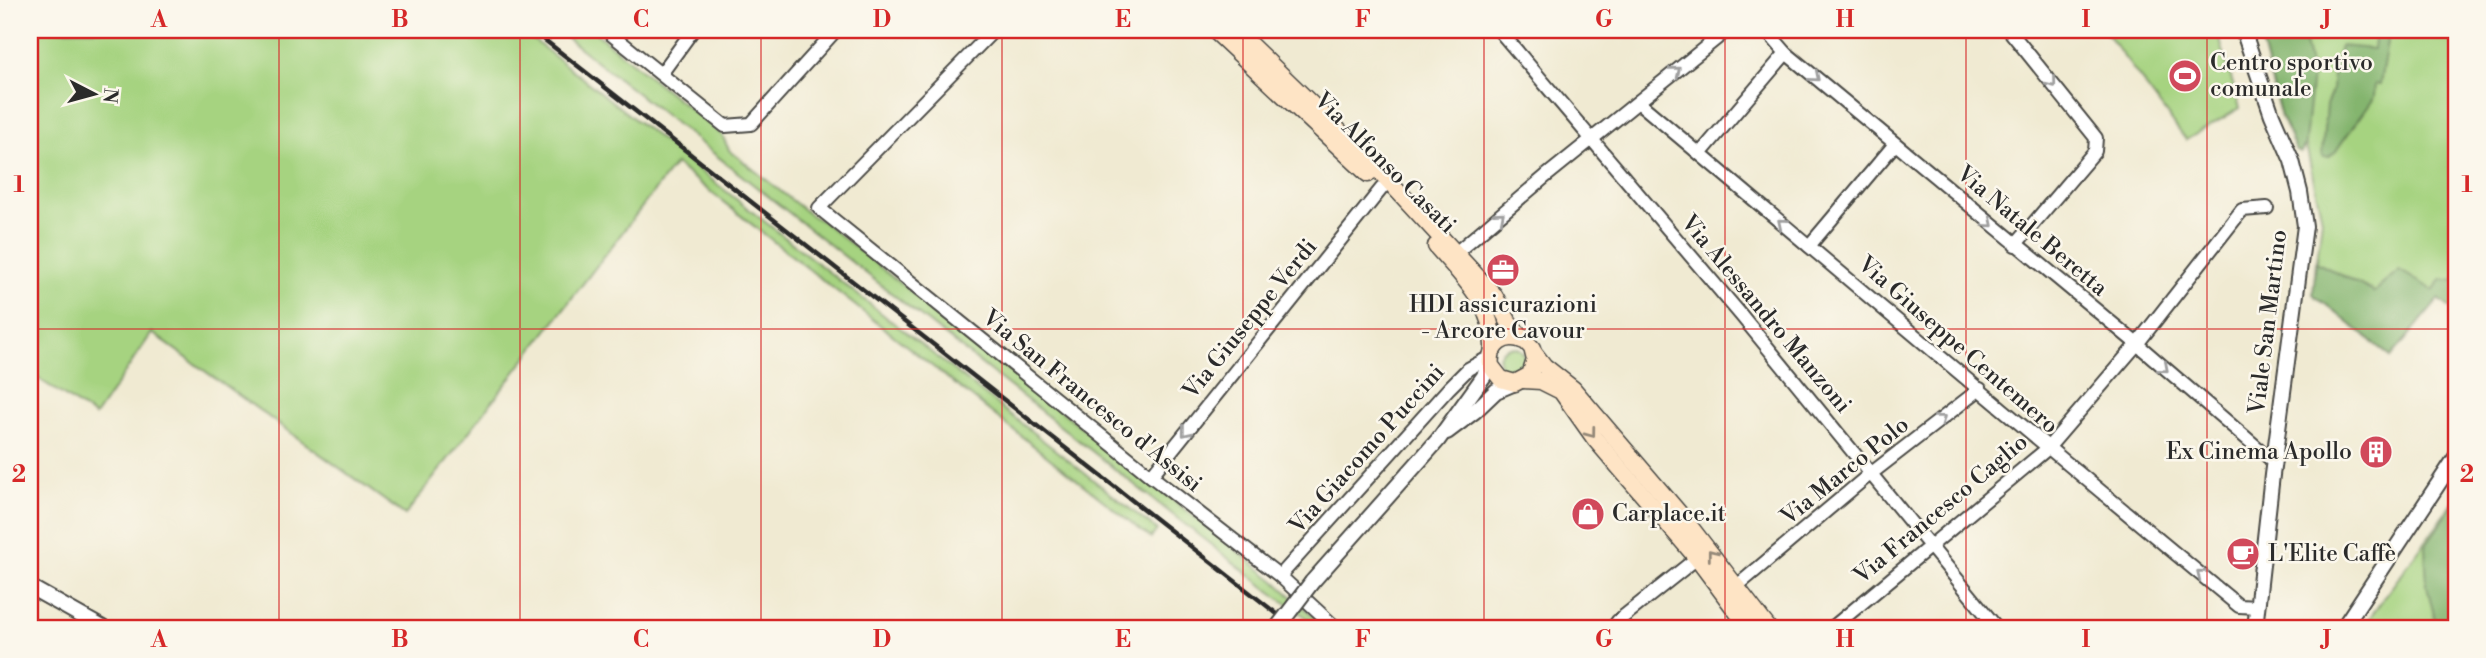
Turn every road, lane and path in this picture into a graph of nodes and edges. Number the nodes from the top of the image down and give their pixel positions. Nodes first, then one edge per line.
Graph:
1 (606, 30) edge
2 (692, 30) edge
3 (836, 30) edge
4 (993, 30) edge
5 (1214, 30) edge
6 (1235, 30) edge
7 (1499, 30) edge
8 (1727, 30) edge
9 (1766, 30) edge
10 (2009, 30) edge
11 (2243, 30) edge
12 (1786, 52) junction
13 (661, 74) junction
14 (1638, 102) junction
15 (1591, 140) junction
16 (1895, 145) junction
17 (1700, 154) junction
18 (1382, 188) junction
19 (2267, 208) dead end
20 (2015, 245) junction
21 (1809, 246) junction
22 (1452, 256) junction
23 (2137, 344) junction
24 (1529, 347) junction
25 (1492, 352) junction
26 (1519, 381) junction
27 (1980, 388) junction
28 (1438, 440) junction
29 (2047, 449) junction
30 (2456, 457) edge
31 (2274, 462) junction
32 (1870, 475) junction
33 (1151, 476) junction
34 (1930, 545) junction
35 (1697, 558) junction
36 (1280, 576) junction
37 (1737, 586) junction
38 (30, 587) edge
39 (2257, 607) junction
40 (103, 628) edge
41 (1277, 628) edge
42 (1336, 628) edge
43 (1613, 628) edge
44 (1749, 628) edge
45 (1768, 628) edge
46 (1832, 628) edge
47 (1997, 628) edge
48 (2255, 628) edge
49 (2343, 628) edge

1 - 13 street
2 - 13 street
3 - 13 street
4 - 33 street, Via San Francesco d'Assisi
5 - 18 main road, Via Alfonso Casati
6 - 22 main road, Via Alfonso Casati
7 - 15 street, Via Alessandro Manzoni
14 -> 8 street
9 - 12 street, Via Natale Beretta
10 -> 20 street
11 - 31 street, Viale San Martino
12 -> 16 street, Via Natale Beretta
12 - 17 street
14 - 15 street
14 - 17 street, Via Giuseppe Centemero
22 -> 15 street
15 - 32 street, Via Alessandro Manzoni
16 -> 20 street, Via Natale Beretta
16 - 21 street
21 -> 17 street, Via Giuseppe Centemero
18 - 22 main road, Via Alfonso Casati
18 -> 33 street, Via Giuseppe Verdi
19 - 23 street, Via Francesco Caglio
20 - 23 street, Via Natale Beretta
21 - 27 street, Via Giuseppe Centemero
22 - 24 main road, Via Alfonso Casati
22 - 25 main road, Via Alfonso Casati
23 - 29 street, Via Francesco Caglio
23 -> 31 street, Via Natale Beretta
24 - 25 main road
24 - 26 main road
37 -> 24 main road, Via Alfonso Casati
25 - 26 main road
25 - 28 street
25 - 36 street, Via Giacomo Puccini
26 - 28 street
26 -> 35 main road
27 - 29 street, Via Giuseppe Centemero
32 -> 27 street, Via Marco Polo
28 - 41 street, bridge
29 - 34 street, Via Francesco Caglio
39 -> 29 street, Via Giuseppe Centemero
30 - 49 street
31 - 39 street, Viale San Martino
32 - 34 street, Via Alessandro Manzoni
32 - 37 street, Via Marco Polo
33 - 36 street, Via San Francesco d'Assisi
34 - 46 street, Via Francesco Caglio
34 - 47 street, Via Alessandro Manzoni
35 - 43 street
35 - 44 main road
36 - 42 street, Via San Francesco d'Assisi
37 - 45 main road, Via Alfonso Casati
38 - 40 street
39 - 48 street, Viale San Martino

